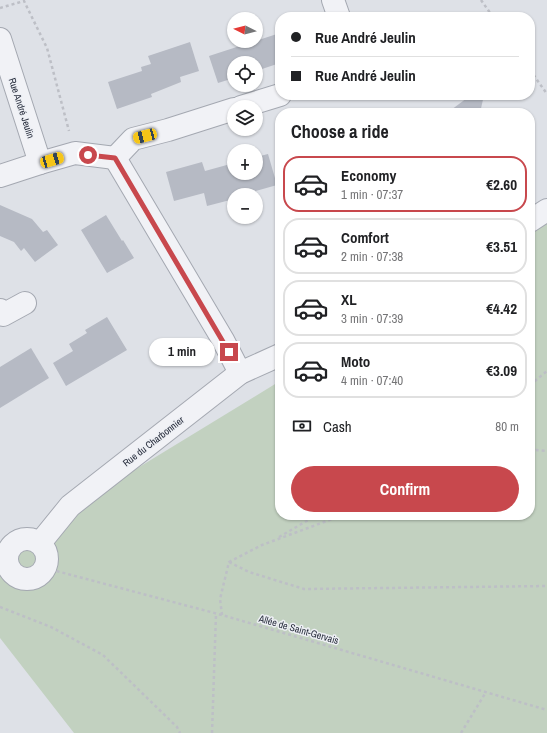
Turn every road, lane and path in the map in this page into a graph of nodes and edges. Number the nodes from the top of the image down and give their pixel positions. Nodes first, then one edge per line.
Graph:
1 (332, 0) edge
2 (481, 0) edge
3 (24, 1) edge
4 (0, 8) edge
5 (337, 12) edge
6 (489, 12) edge
7 (0, 39) edge
8 (535, 77) edge
9 (547, 94) edge
10 (275, 97) edge
11 (263, 100) edge
12 (227, 111) edge
13 (75, 153) junction
14 (115, 158) junction
15 (40, 163) junction
16 (0, 176) edge
17 (547, 210) edge
18 (535, 218) edge
19 (25, 303) dead end
20 (0, 310) edge
21 (275, 357) edge
22 (547, 371) edge
23 (240, 373) junction
24 (535, 381) edge
25 (535, 450) edge
26 (547, 451) edge
27 (308, 520) edge
28 (330, 520) edge
29 (274, 540) dead end
30 (40, 544) junction
31 (229, 562) junction
32 (4, 564) edge
33 (45, 568) junction
34 (547, 586) edge
35 (0, 607) edge
36 (216, 614) junction
37 (222, 615) junction
38 (486, 692) junction
39 (547, 710) edge
40 (180, 733) edge
41 (212, 733) edge
42 (461, 733) edge

1 - 5 street
2 - 6 path
3 - 4 path
3 - 13 path
7 - 15 street, Rue André Jeulin
8 - 9 path
10 - 11 street
12 - 14 street
13 - 14 street
13 - 15 street
14 - 23 street
15 - 16 street
17 - 18 street
19 - 20 street
21 - 23 street, Rue du Charbonnier
22 - 24 path
23 - 30 street, Rue du Charbonnier
25 - 26 path
27 - 29 path
28 - 31 path
30 - 32 street
30 - 33 street
31 - 34 path
31 - 37 path
32 - 33 street
33 - 36 path, Allée de Saint-Gervais
35 - 40 path
36 - 37 path, Allée de Saint-Gervais
36 - 41 path
37 - 38 path, Allée de Saint-Gervais
38 - 39 path, Allée de Saint-Gervais
38 - 42 path

